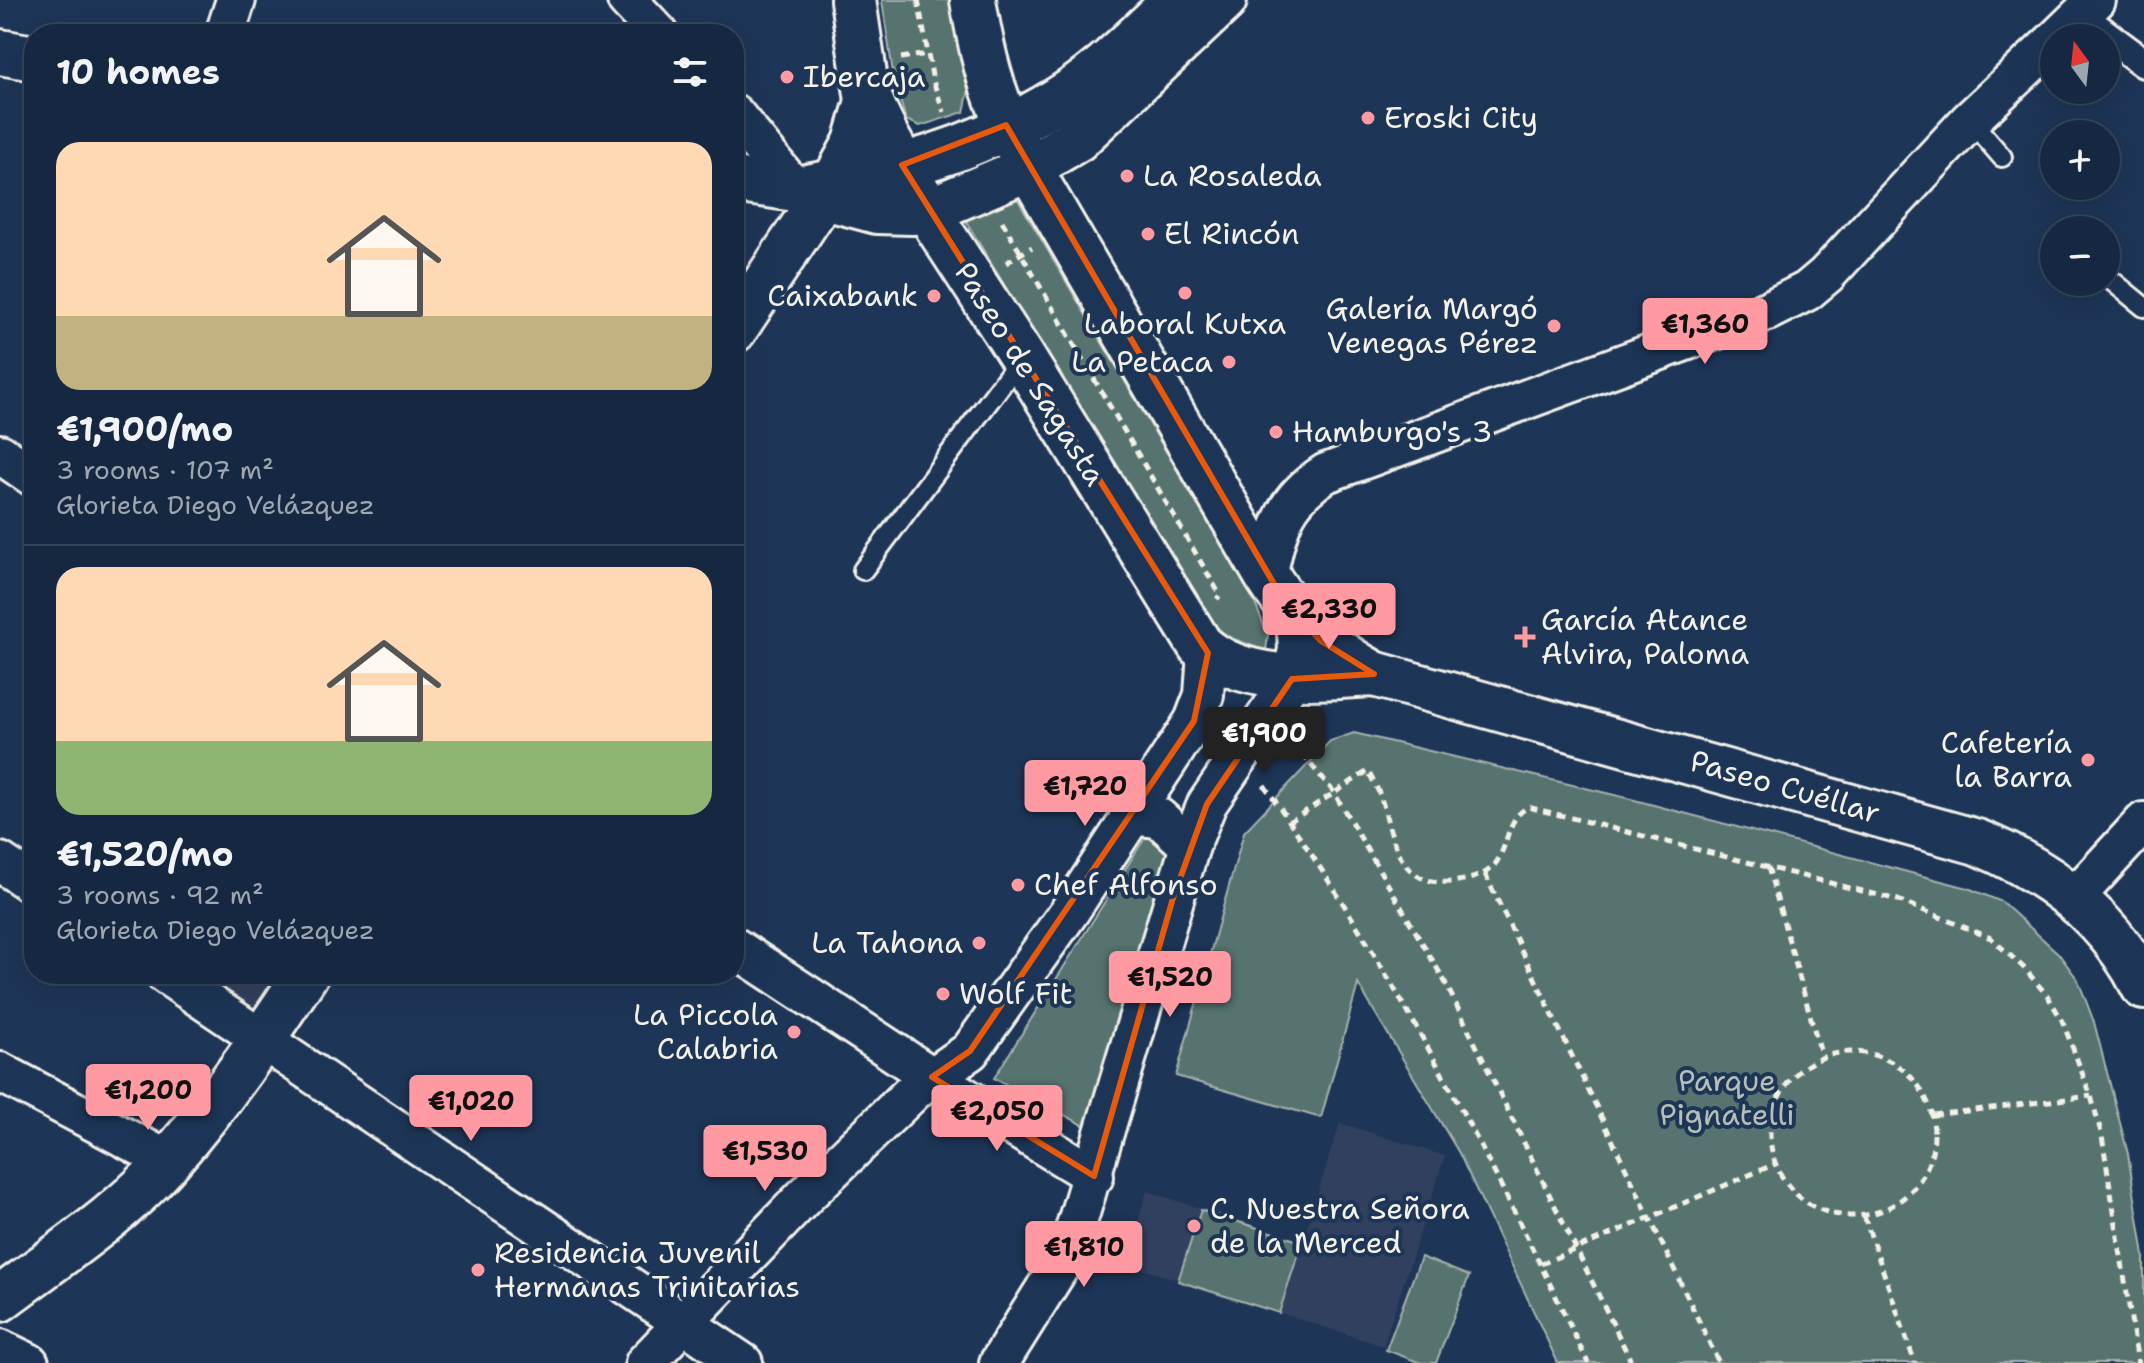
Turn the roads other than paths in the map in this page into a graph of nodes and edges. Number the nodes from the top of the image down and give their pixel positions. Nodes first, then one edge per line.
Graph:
1 (236, 0) edge
2 (627, 0) edge
3 (853, 0) edge
4 (973, 0) edge
5 (1176, 0) edge
6 (1224, 0) edge
7 (228, 24) edge
8 (650, 24) edge
9 (2120, 50) edge
10 (0, 52) edge
11 (2040, 54) edge
12 (24, 56) edge
13 (2144, 63) edge
14 (879, 76) junction
15 (1970, 120) junction
16 (744, 125) edge
17 (1006, 125) junction
18 (2002, 157) dead end
19 (902, 165) junction
20 (1029, 168) junction
21 (744, 181) edge
22 (816, 190) junction
23 (927, 209) junction
24 (2120, 287) edge
25 (2144, 307) edge
26 (744, 313) edge
27 (1022, 357) junction
28 (0, 454) edge
29 (24, 470) edge
30 (863, 570) dead end
31 (1267, 576) junction
32 (1296, 617) junction
33 (1207, 652) junction
34 (1374, 674) junction
35 (1292, 679) junction
36 (1129, 815) junction
37 (2144, 822) edge
38 (1190, 846) junction
39 (0, 862) edge
40 (24, 878) edge
41 (2074, 898) junction
42 (744, 954) edge
43 (180, 984) edge
44 (299, 984) edge
45 (2144, 987) edge
46 (262, 1040) junction
47 (0, 1072) edge
48 (932, 1077) junction
49 (169, 1161) junction
50 (1094, 1176) junction
51 (0, 1299) edge
52 (684, 1323) junction
53 (0, 1349) edge
54 (29, 1363) edge
55 (645, 1363) edge
56 (743, 1363) edge
57 (999, 1363) edge

1 - 7 street
2 - 8 street
3 - 14 main road, Paseo de Sagasta
4 - 17 main road
5 - 17 main road
6 - 20 main road
9 - 13 street
10 - 12 main road
11 - 15 street
14 - 19 main road, Paseo de Sagasta
14 - 22 street
15 - 18 lane
15 - 31 street
16 - 22 street
17 - 19 main road
17 - 20 main road
19 - 22 main road
19 - 23 main road, Paseo de Sagasta
20 - 23 main road
20 - 31 main road
21 - 22 main road
22 - 23 main road
22 - 26 main road
23 - 27 main road, Paseo de Sagasta
24 - 25 lane
27 - 30 lane
27 - 33 main road, Paseo de Sagasta
28 - 29 street
31 - 32 main road
32 - 34 main road, Paseo Cuéllar
32 - 35 street
33 - 35 main road
33 - 36 street
34 - 35 main road, Paseo Cuéllar
34 - 41 main road, Paseo Cuéllar
35 - 38 street
36 - 38 street
36 - 48 street
37 - 41 street
38 - 50 street
39 - 40 street
41 - 45 main road, Paseo Cuéllar
42 - 48 street
43 - 46 street
44 - 46 main road
46 - 49 main road
46 - 52 street
47 - 49 street
48 - 50 street
48 - 52 street
49 - 51 main road
50 - 57 street
52 - 55 street
52 - 56 street
53 - 54 street

